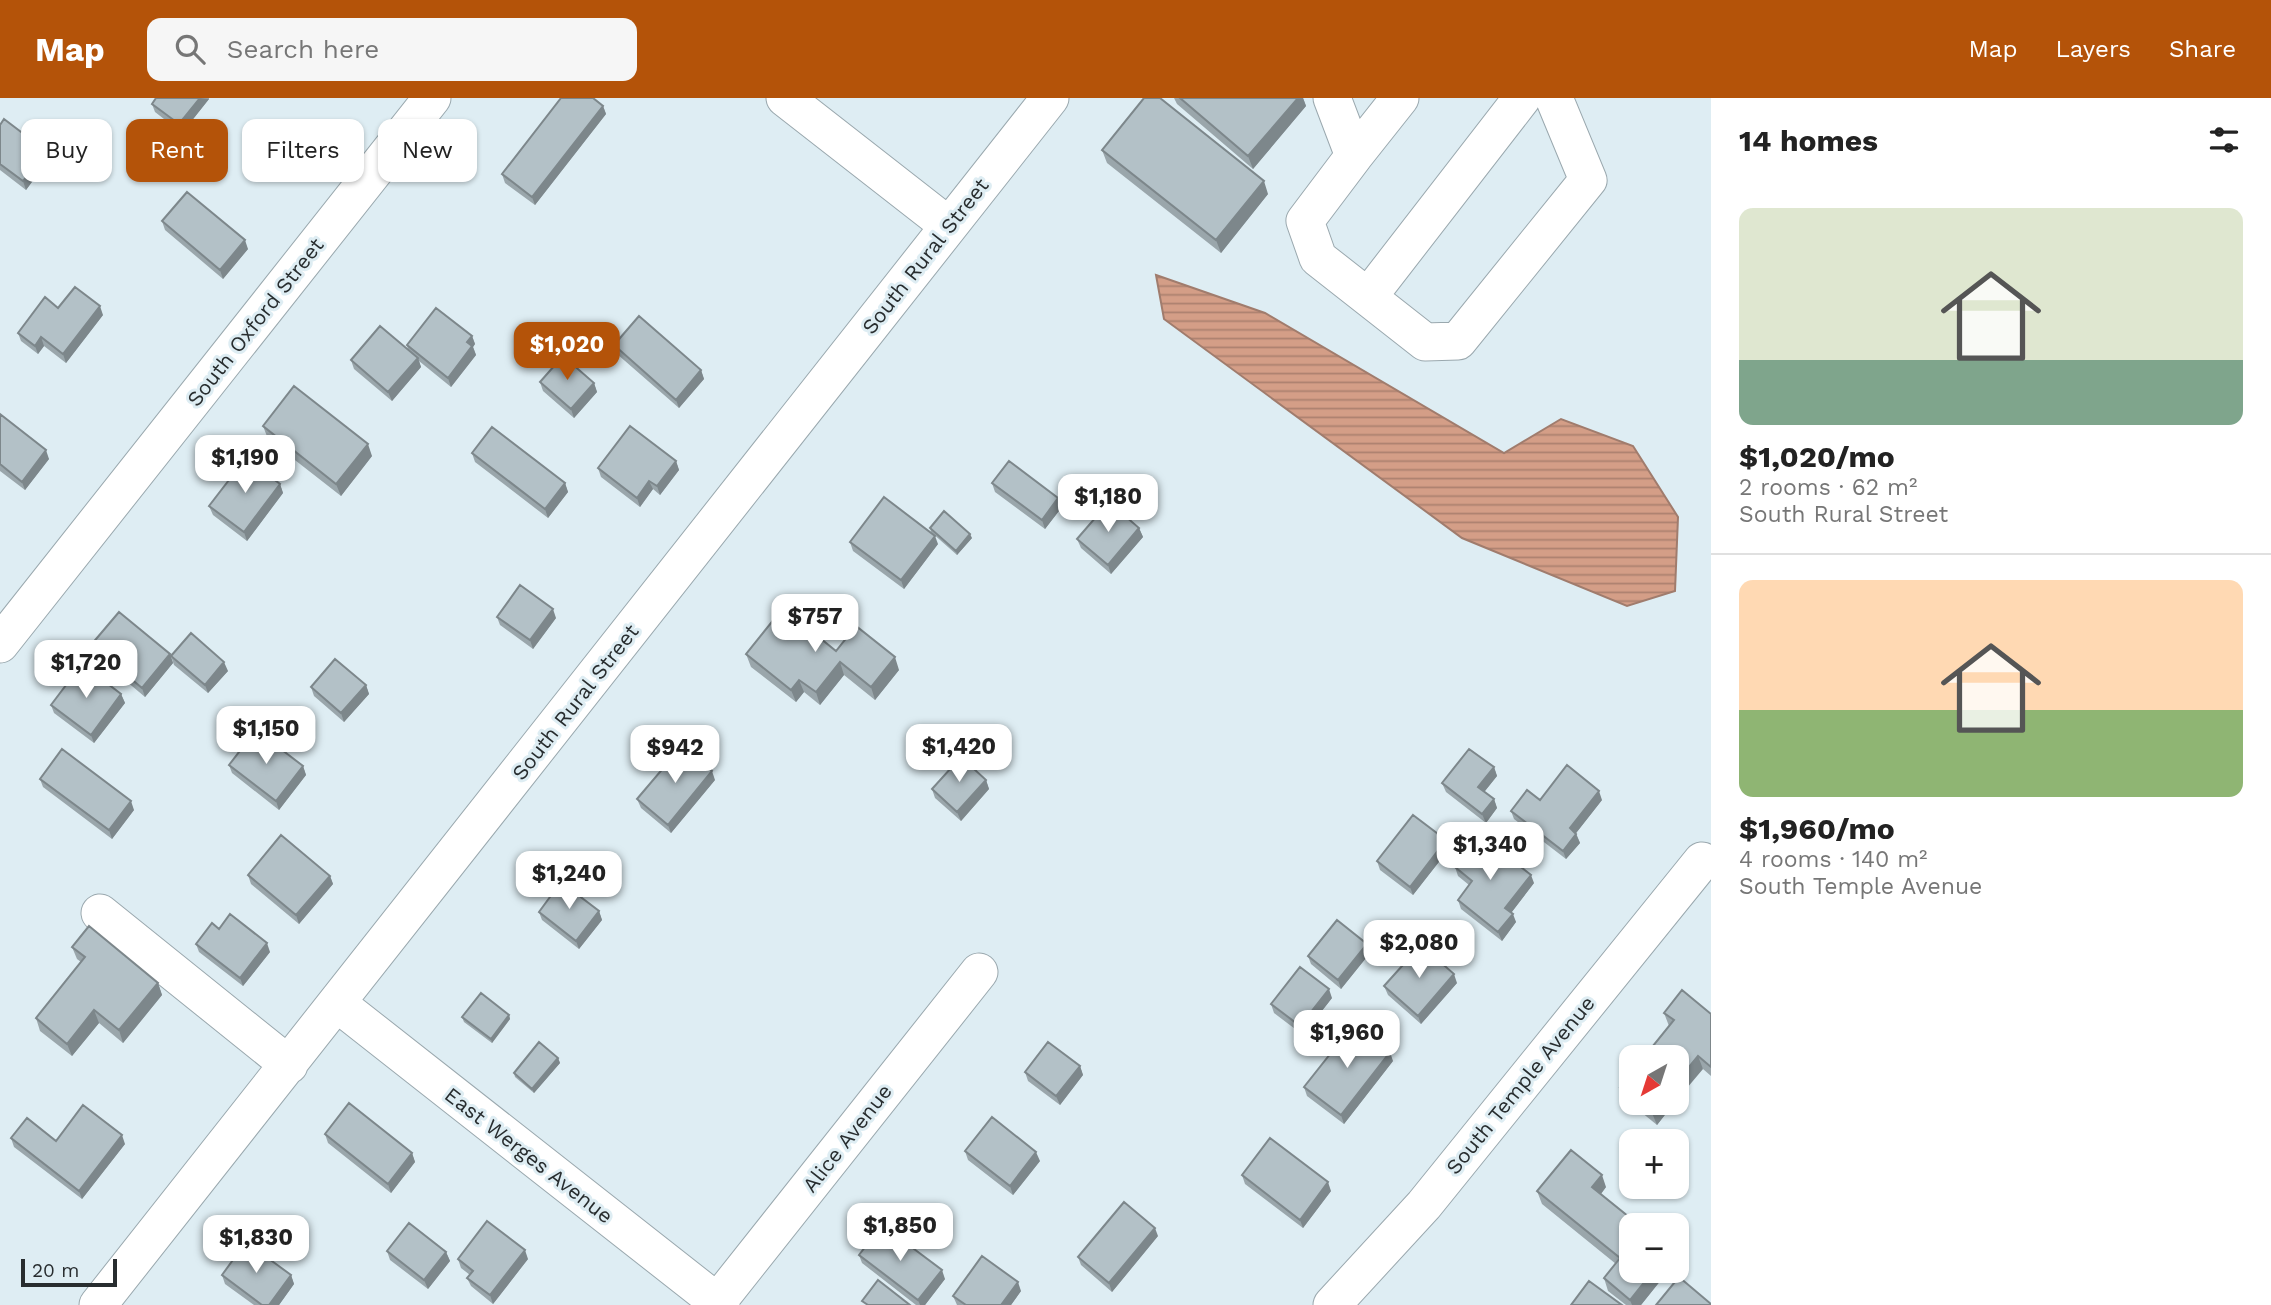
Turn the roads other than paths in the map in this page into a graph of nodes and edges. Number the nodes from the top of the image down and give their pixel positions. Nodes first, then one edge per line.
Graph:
1 (432, 98) edge
2 (785, 98) edge
3 (1050, 98) edge
4 (1332, 98) edge
5 (1400, 98) edge
6 (1522, 98) edge
7 (1554, 98) edge
8 (1354, 156) junction
9 (948, 226) junction
10 (1368, 297) junction
11 (0, 644) edge
12 (1702, 861) dead end
13 (100, 913) dead end
14 (979, 972) dead end
15 (338, 1004) junction
16 (289, 1065) junction
17 (718, 1304) edge
18 (98, 1305) edge
19 (1332, 1305) edge

1 - 11 street, South Oxford Street
2 - 9 street
3 - 9 street, South Rural Street
4 - 8 street
5 - 8 street
6 - 10 street
7 - 10 street
8 - 10 street
9 - 15 street, South Rural Street
12 - 19 street, South Temple Avenue
13 - 16 street
14 - 17 street, Alice Avenue
15 - 16 street, South Rural Street
15 - 17 street, East Werges Avenue
16 - 18 street, South Rural Street

